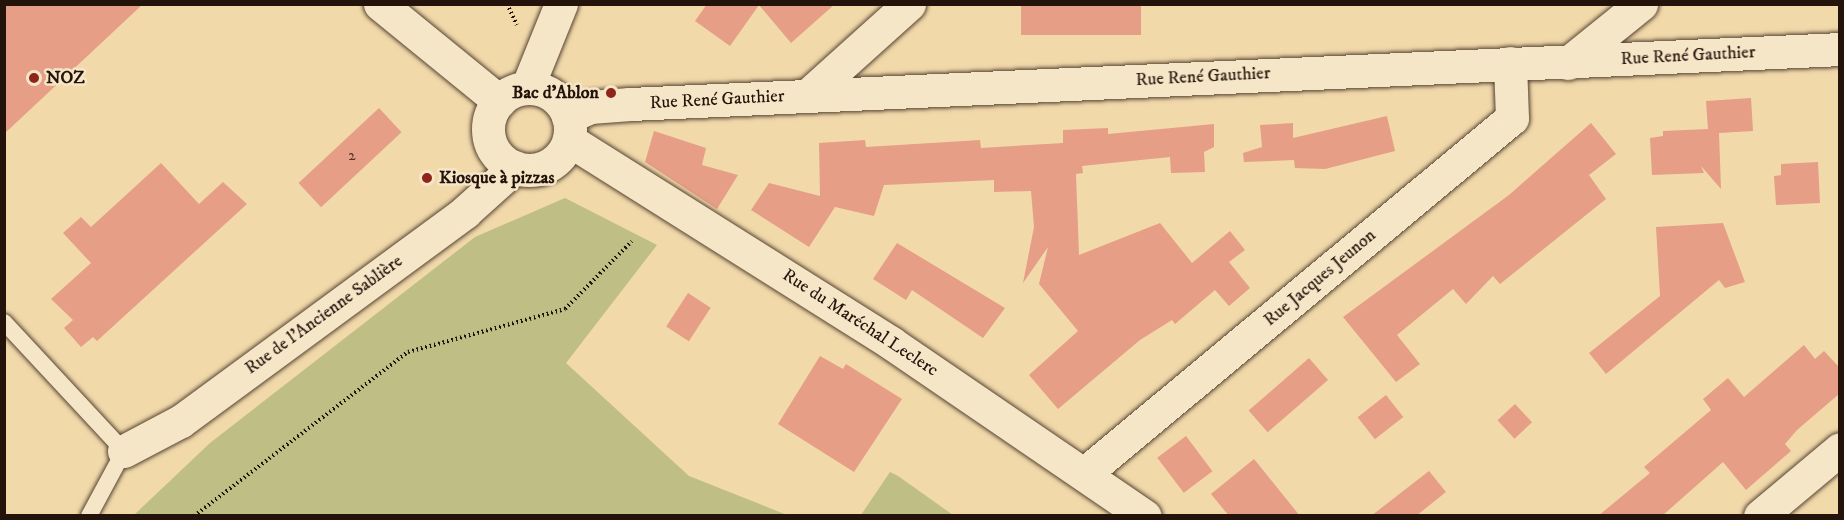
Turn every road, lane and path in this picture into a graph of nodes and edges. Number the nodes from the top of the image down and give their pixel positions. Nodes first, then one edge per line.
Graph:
1 (380, 4) edge
2 (561, 4) edge
3 (909, 4) edge
4 (1641, 4) edge
5 (1839, 49) edge
6 (1510, 63) junction
7 (1568, 63) junction
8 (513, 95) junction
9 (808, 95) junction
10 (569, 128) junction
11 (515, 167) junction
12 (632, 241) dead end
13 (4, 322) edge
14 (1839, 450) edge
15 (124, 451) junction
16 (1085, 473) junction
17 (196, 514) edge
18 (88, 516) edge
19 (1145, 516) edge
20 (1760, 516) edge

1 - 8 street
2 - 8 street
3 - 9 street
4 - 7 street
5 - 7 street, Rue René Gauthier
6 - 7 street, Rue René Gauthier
6 - 9 street, Rue René Gauthier
6 - 16 street, Rue Jacques Jeunon
8 - 10 street
8 - 11 street
9 - 10 street, Rue René Gauthier
10 - 11 street
10 - 16 street, Rue du Maréchal Leclerc
11 - 15 street, Rue de l'Ancienne Sablière
12 - 17 path
13 - 15 lane
14 - 20 street
15 - 18 lane
16 - 19 street, Rue du Maréchal Leclerc

